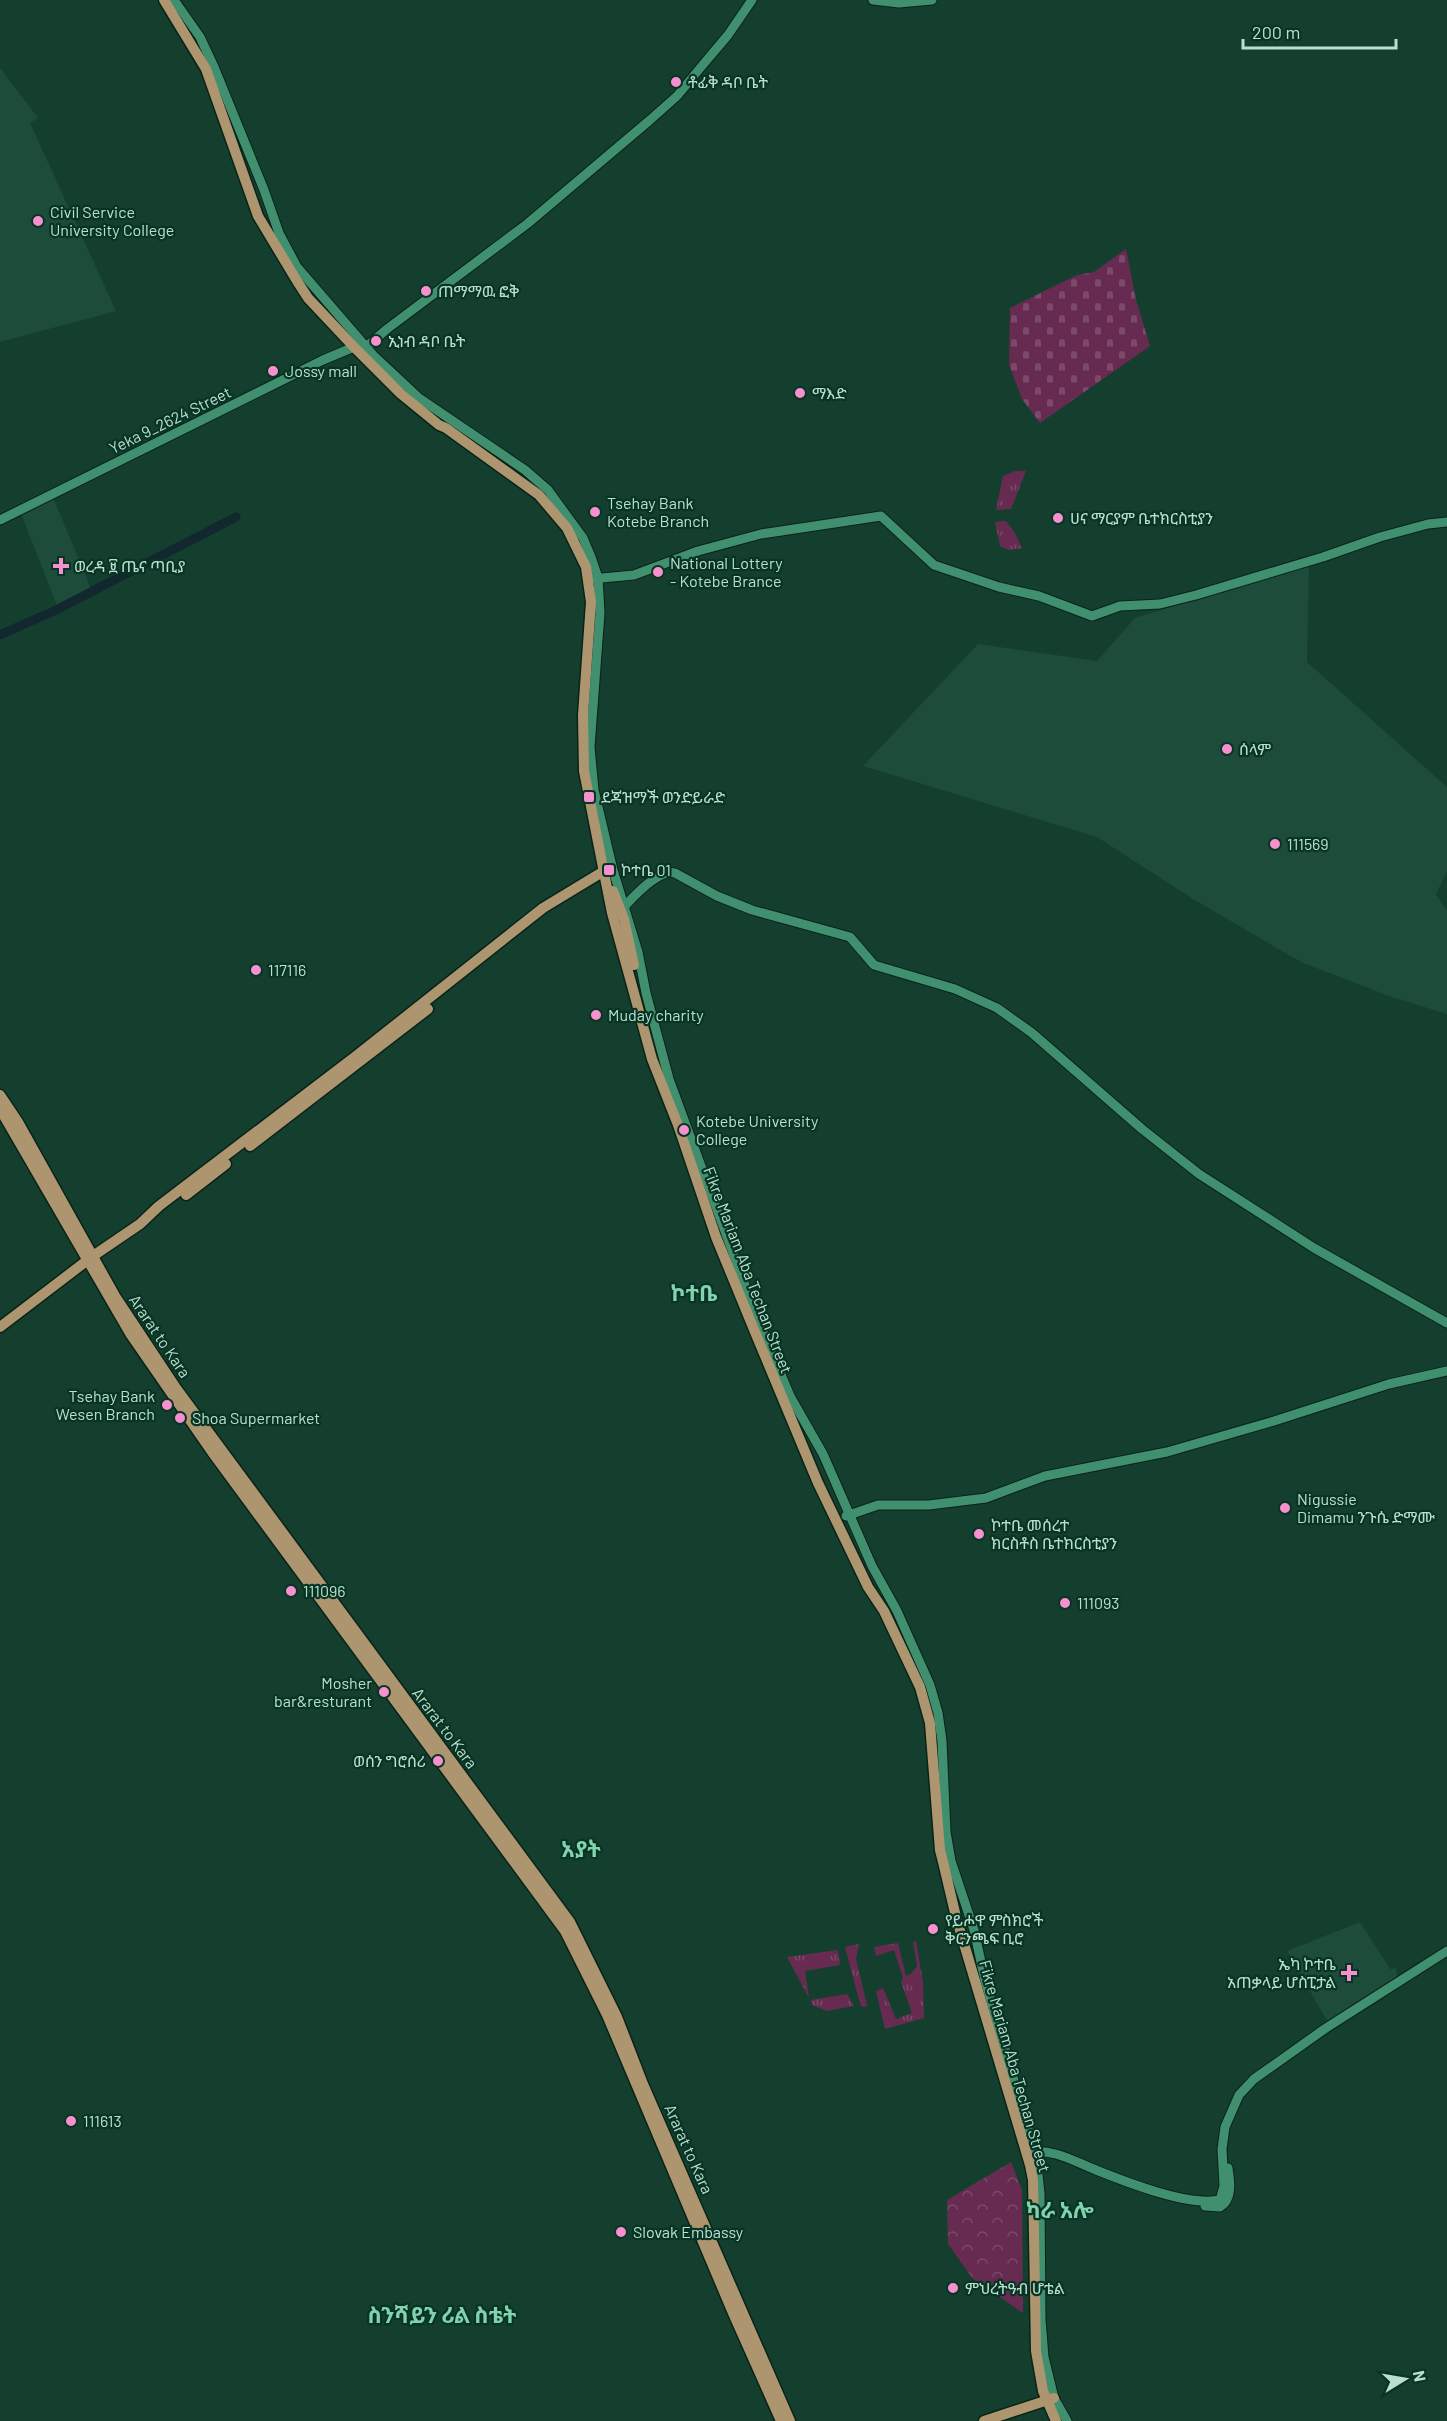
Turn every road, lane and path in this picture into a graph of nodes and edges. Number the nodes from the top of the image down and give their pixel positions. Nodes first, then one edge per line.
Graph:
1 (164, 0) edge
2 (174, 0) edge
3 (752, 0) edge
4 (873, 0) edge
5 (932, 0) edge
6 (350, 343) junction
7 (366, 347) junction
8 (338, 350) junction
9 (0, 513) edge
10 (0, 520) edge
11 (1447, 522) edge
12 (593, 579) junction
13 (605, 874) junction
14 (621, 894) junction
15 (634, 894) junction
16 (625, 906) junction
17 (669, 1080) junction
18 (0, 1095) edge
19 (0, 1109) edge
20 (90, 1259) junction
21 (1447, 1323) edge
22 (0, 1327) edge
23 (1447, 1371) edge
24 (783, 1399) junction
25 (795, 1405) junction
26 (847, 1516) junction
27 (1447, 1951) edge
28 (1447, 1957) edge
29 (1032, 2155) junction
30 (712, 2251) junction
31 (1050, 2400) junction
32 (1063, 2420) edge
33 (781, 2421) edge
34 (790, 2421) edge
35 (984, 2421) edge

1 - 6 main road, Fikre Mariam Aba Techan Street
2 - 7 street
3 - 7 street
4 - 5 street
6 - 8 street, Yeka 9_2624 Street
6 - 12 main road, Fikre Mariam Aba Techan Street
7 - 12 street
8 - 9 street, Yeka 9_2624 Street
8 - 10 street, Yeka 9_2624 Street
11 - 12 street
12 - 13 main road, Fikre Mariam Aba Techan Street
12 - 14 street
13 - 17 main road
13 - 20 main road
13 - 24 main road, Fikre Mariam Aba Techan Street
14 - 15 street
14 - 16 street
15 - 16 street
15 - 21 street
16 - 17 street
17 - 25 street
18 - 20 main road, Ararat to Kara
19 - 20 main road, Ararat to Kara
20 - 22 main road
20 - 30 main road, Ararat to Kara
23 - 26 street
24 - 25 main road
24 - 29 main road, Fikre Mariam Aba Techan Street
25 - 26 street
26 - 29 street
27 - 29 street
28 - 29 street
29 - 31 main road, Fikre Mariam Aba Techan Street
30 - 33 main road, Ararat to Kara
30 - 34 main road, Ararat to Kara
31 - 32 main road, Fikre Mariam Aba Techan Street
31 - 35 main road

